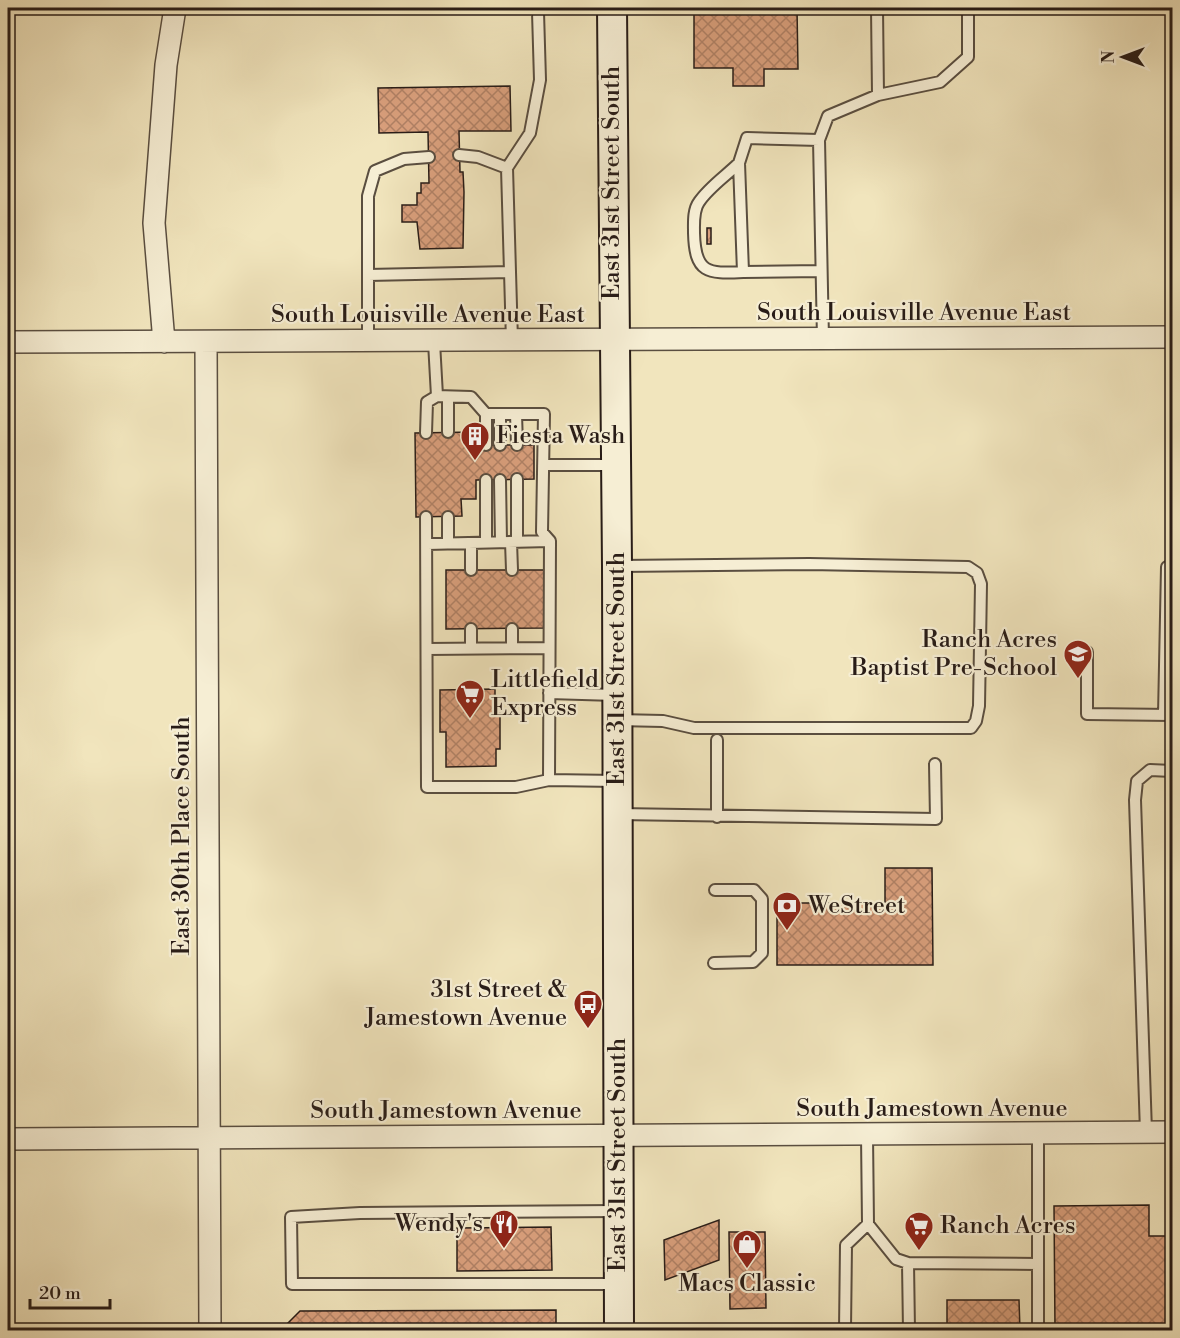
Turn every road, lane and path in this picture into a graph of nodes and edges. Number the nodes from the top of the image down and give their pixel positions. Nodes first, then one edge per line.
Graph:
1 (175, 8) edge
2 (534, 8) edge
3 (612, 8) edge
4 (877, 8) edge
5 (968, 8) edge
6 (878, 95) junction
7 (819, 140) junction
8 (459, 155) dead end
9 (429, 157) dead end
10 (740, 163) junction
11 (507, 168) junction
12 (821, 271) junction
13 (510, 272) junction
14 (743, 272) junction
15 (368, 275) junction
16 (1173, 337) edge
17 (613, 339) junction
18 (823, 339) junction
19 (512, 341) junction
20 (8, 342) edge
21 (164, 342) junction
22 (206, 342) junction
23 (368, 342) junction
24 (434, 342) junction
25 (442, 397) junction
26 (486, 414) junction
27 (500, 414) junction
28 (516, 414) junction
29 (448, 432) dead end
30 (426, 433) dead end
31 (486, 445) dead end
32 (500, 445) dead end
33 (517, 445) dead end
34 (543, 465) junction
35 (615, 465) junction
36 (517, 479) dead end
37 (486, 480) dead end
38 (501, 480) dead end
39 (426, 517) dead end
40 (448, 517) dead end
41 (550, 541) junction
42 (486, 542) junction
43 (510, 542) junction
44 (448, 543) junction
45 (471, 543) junction
46 (427, 544) junction
47 (617, 566) junction
48 (1173, 567) edge
49 (471, 570) dead end
50 (512, 570) dead end
51 (471, 629) dead end
52 (512, 629) dead end
53 (471, 648) junction
54 (512, 648) junction
55 (549, 648) junction
56 (427, 649) junction
57 (1087, 652) dead end
58 (549, 693) junction
59 (617, 707) junction
60 (1168, 715) edge
61 (717, 740) dead end
62 (935, 764) dead end
63 (1173, 771) edge
64 (549, 780) junction
65 (617, 781) junction
66 (618, 814) junction
67 (717, 817) junction
68 (715, 890) dead end
69 (714, 963) dead end
70 (1146, 1132) junction
71 (1173, 1132) edge
72 (1038, 1134) junction
73 (867, 1135) junction
74 (618, 1136) junction
75 (208, 1137) junction
76 (8, 1139) edge
77 (619, 1211) junction
78 (868, 1224) junction
79 (908, 1263) junction
80 (1038, 1264) junction
81 (619, 1284) junction
82 (210, 1330) edge
83 (619, 1330) edge
84 (845, 1330) edge
85 (909, 1330) edge
86 (1038, 1330) edge

1 - 21 street
2 - 11 lane
3 - 17 main road, East 31st Street South
4 - 6 lane
5 - 6 lane
6 - 7 lane
7 - 10 lane
7 - 12 lane
8 - 11 lane
9 - 15 lane
10 - 14 lane
10 - 14 lane
11 - 13 lane
12 - 14 lane
12 - 18 lane
13 - 15 lane
13 - 19 lane
15 - 23 lane
16 - 18 street, South Louisville Avenue East
17 - 18 street, South Louisville Avenue East
17 - 19 street, South Louisville Avenue East
17 - 35 main road, East 31st Street South
19 - 24 street, South Louisville Avenue East
20 - 21 street, South Louisville Avenue East
21 - 22 street, South Louisville Avenue East
22 - 23 street, South Louisville Avenue East
22 - 75 street, East 30th Place South
23 - 24 street, South Louisville Avenue East
24 - 25 lane
25 - 26 lane
25 - 29 lane
25 - 30 lane
26 - 27 lane
26 - 31 lane
27 - 28 lane
27 - 32 lane
28 - 33 lane
28 - 34 lane
34 - 35 lane
34 - 41 lane
35 - 47 main road, East 31st Street South
36 - 43 lane
37 - 42 lane
38 - 43 lane
39 - 46 lane
40 - 44 lane
41 - 43 lane
41 - 55 lane
42 - 43 lane
42 - 45 lane
43 - 50 lane
44 - 45 lane
44 - 46 lane
45 - 49 lane
46 - 56 lane
47 - 59 main road, East 31st Street South
47 - 59 lane
48 - 60 lane
51 - 53 lane
52 - 54 lane
53 - 54 lane
53 - 56 lane
54 - 55 lane
55 - 58 lane
56 - 64 lane
57 - 60 lane
58 - 59 lane
58 - 64 lane
59 - 65 main road, East 31st Street South
61 - 67 lane
62 - 67 lane
63 - 70 lane
64 - 65 lane
65 - 66 main road, East 31st Street South
66 - 67 lane
66 - 74 main road, East 31st Street South
68 - 69 lane
70 - 71 street, South Jamestown Avenue
70 - 72 street, South Jamestown Avenue
72 - 73 street, South Jamestown Avenue
72 - 80 lane
73 - 74 street, South Jamestown Avenue
73 - 78 lane
74 - 75 street, South Jamestown Avenue
74 - 77 main road, East 31st Street South
75 - 76 street, South Jamestown Avenue
75 - 82 street, East 30th Place South
77 - 81 main road, East 31st Street South
77 - 81 lane
78 - 79 lane
78 - 84 lane
79 - 80 lane
79 - 85 lane
80 - 86 lane
81 - 83 main road, East 31st Street South

